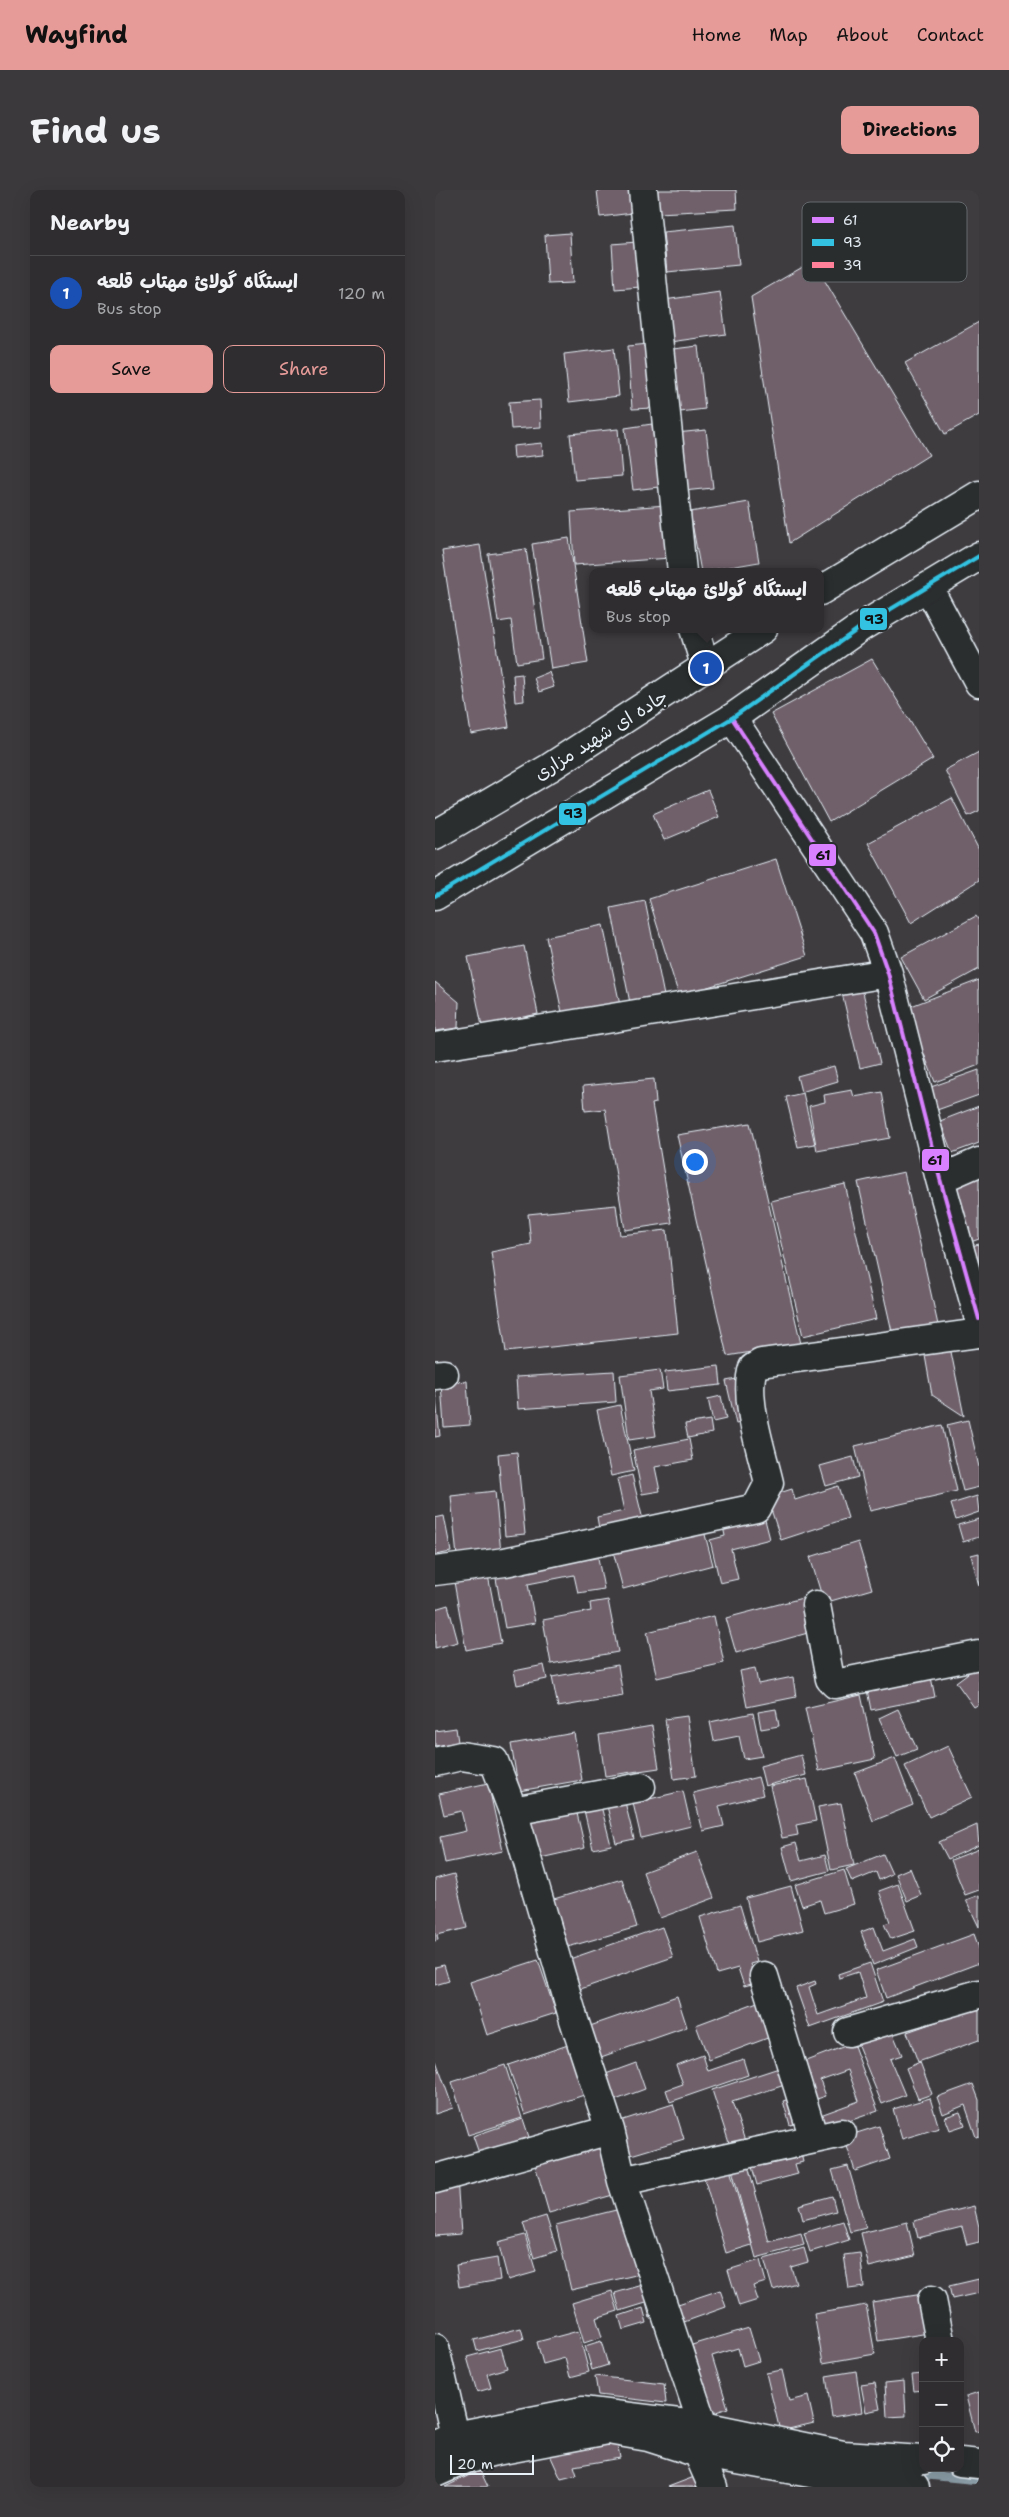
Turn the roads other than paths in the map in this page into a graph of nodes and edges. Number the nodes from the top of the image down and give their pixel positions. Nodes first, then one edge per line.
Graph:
1 (643, 190) edge
2 (979, 496) edge
3 (979, 556) edge
4 (682, 568) edge
5 (928, 587) junction
6 (824, 589) edge
7 (695, 633) edge
8 (757, 633) edge
9 (705, 668) junction
10 (979, 683) edge
11 (732, 718) junction
12 (435, 835) edge
13 (435, 896) edge
14 (888, 973) junction
15 (435, 1047) edge
16 (979, 1162) edge
17 (940, 1178) junction
18 (979, 1319) edge
19 (979, 1334) edge
20 (435, 1571) edge
21 (817, 1605) dead end
22 (979, 1655) edge
23 (435, 1762) edge
24 (641, 1787) dead end
25 (513, 1811) junction
26 (764, 1976) dead end
27 (979, 1994) edge
28 (848, 2032) dead end
29 (610, 2130) junction
30 (842, 2132) dead end
31 (814, 2139) junction
32 (435, 2179) edge
33 (622, 2181) junction
34 (933, 2300) dead end
35 (939, 2337) edge
36 (435, 2348) edge
37 (703, 2426) junction
38 (445, 2441) edge
39 (698, 2453) junction
40 (919, 2460) edge
41 (435, 2473) edge
42 (713, 2487) edge
43 (915, 2487) edge

1 - 4 street
2 - 6 street
3 - 5 street
5 - 10 street
5 - 11 street
7 - 9 street
8 - 9 street, جاده ای شهید مزاری
9 - 12 street, جاده ای شهید مزاری
11 - 13 street
11 - 14 street
14 - 15 street
14 - 17 street
16 - 17 street
17 - 18 street
19 - 20 street
21 - 22 street
23 - 25 street
24 - 25 street
25 - 29 street
26 - 31 street
27 - 28 street
29 - 32 street
29 - 33 street
30 - 31 street
31 - 33 street
33 - 37 street
34 - 35 street
36 - 38 street
37 - 38 street
37 - 40 street
39 - 41 street
39 - 42 street
39 - 43 street

